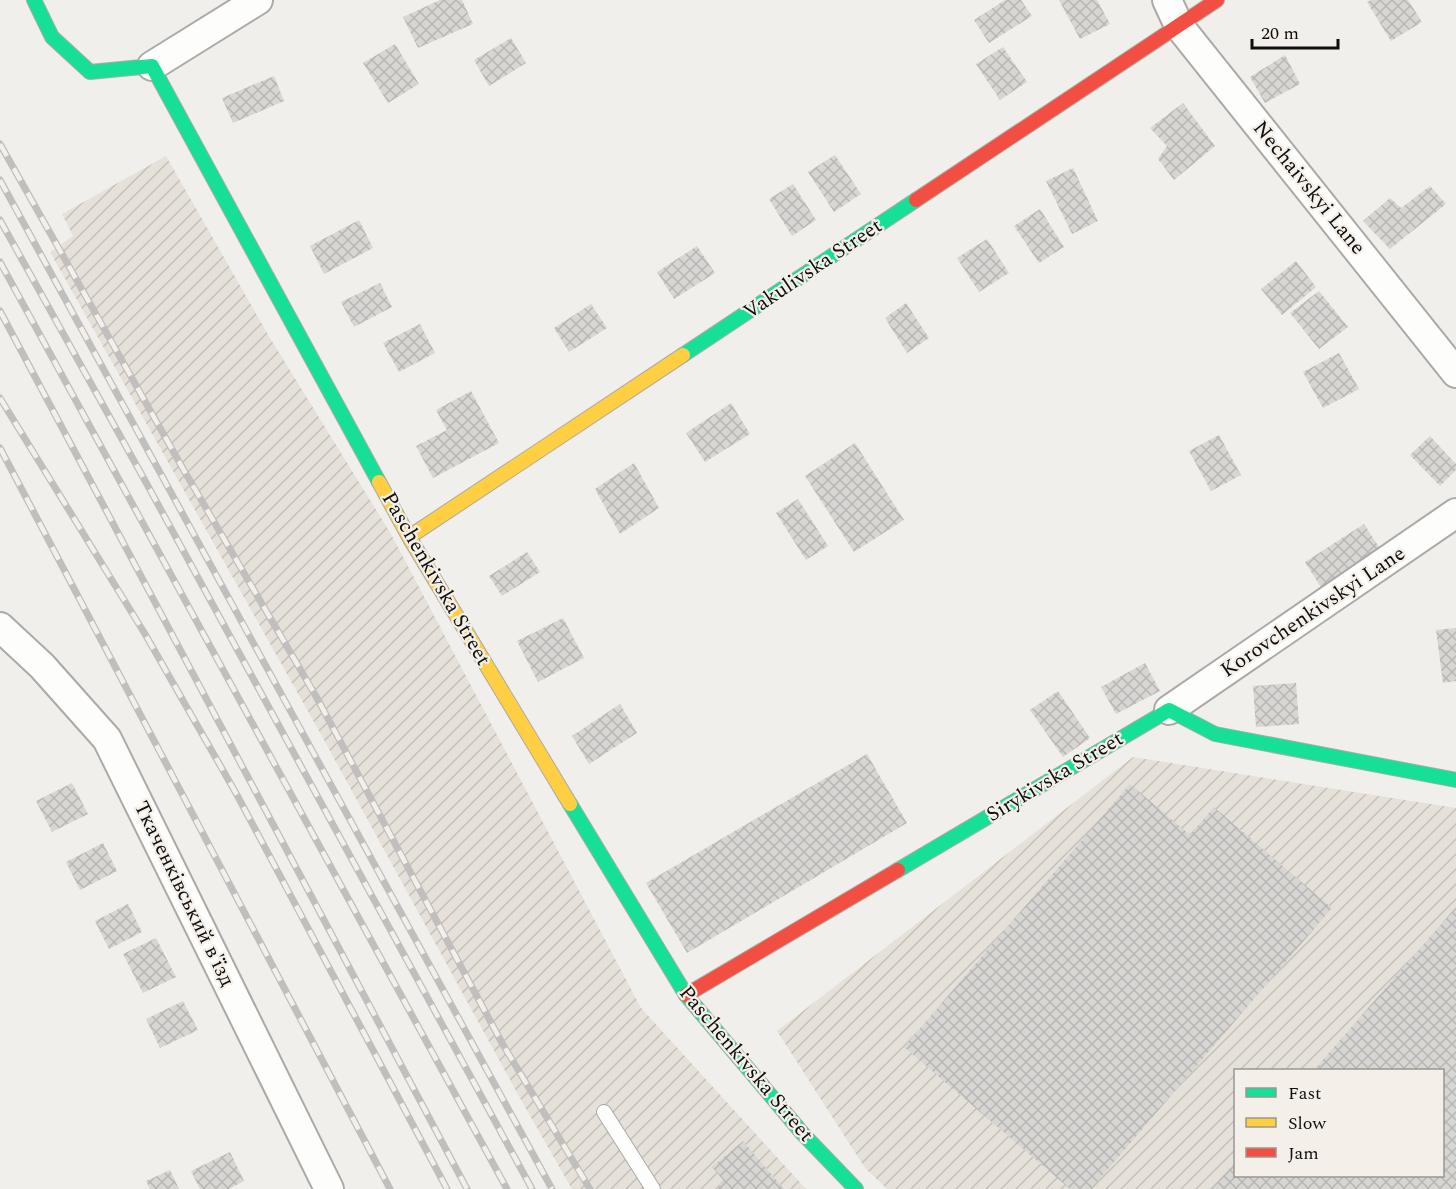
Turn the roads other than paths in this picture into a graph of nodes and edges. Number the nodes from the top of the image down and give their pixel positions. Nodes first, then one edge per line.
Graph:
1 (34, 0) edge
2 (258, 0) edge
3 (1167, 0) edge
4 (1217, 0) edge
5 (1179, 26) junction
6 (152, 66) junction
7 (1456, 373) edge
8 (1456, 513) edge
9 (409, 537) junction
10 (0, 627) edge
11 (1169, 710) junction
12 (1456, 780) edge
13 (686, 995) junction
14 (604, 1112) dead end
15 (329, 1189) edge
16 (653, 1189) edge
17 (856, 1189) edge

1 - 6 street
2 - 6 street
3 - 5 street, Nechaivskyi Lane
4 - 5 street, Vakulivska Street
5 - 7 street, Nechaivskyi Lane
5 - 9 street, Vakulivska Street
6 - 9 street, Paschenkivska Street
8 - 11 street, Korovchenkivskyi Lane
9 - 13 street, Paschenkivska Street
10 - 15 street, Ткаченківський в'їзд
11 - 12 street
11 - 13 street, Sirykivska Street
13 - 17 street, Paschenkivska Street
14 - 16 lane

